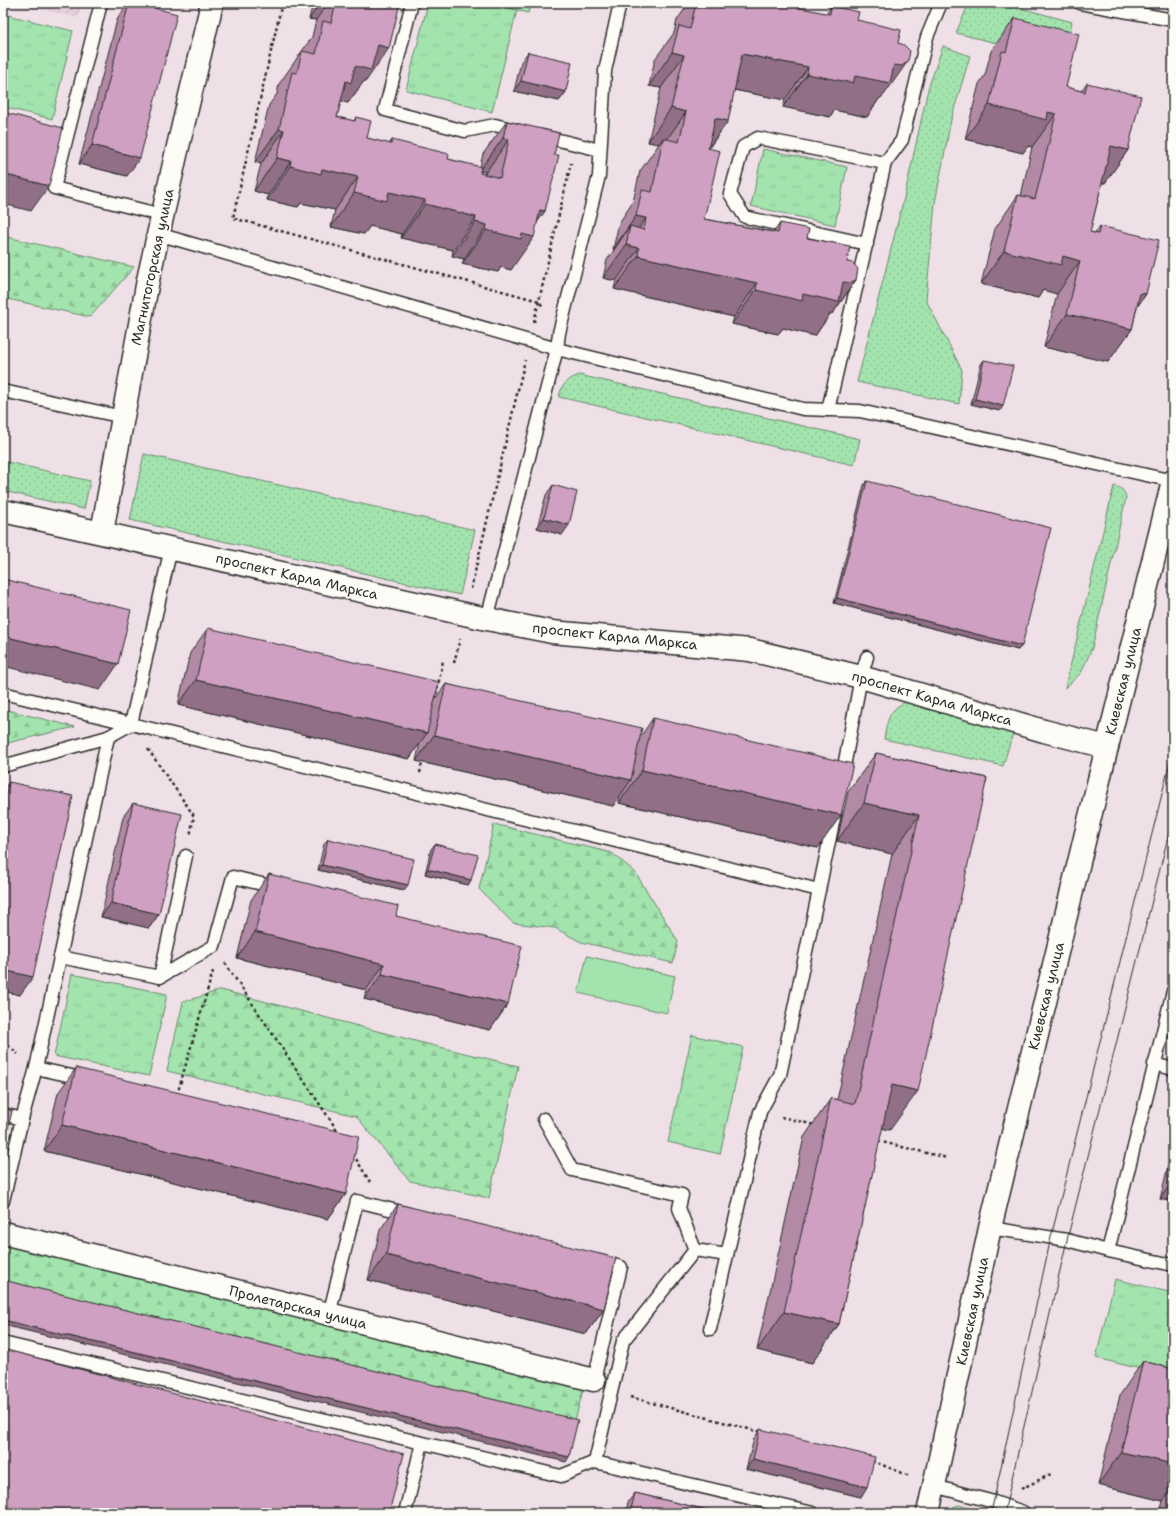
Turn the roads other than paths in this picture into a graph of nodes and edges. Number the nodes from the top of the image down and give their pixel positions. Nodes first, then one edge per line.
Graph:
1 (101, 3) edge
2 (212, 3) edge
3 (412, 3) edge
4 (620, 3) edge
5 (941, 3) edge
6 (1080, 3) edge
7 (1173, 20) edge
8 (52, 137) edge
9 (66, 141) junction
10 (600, 150) junction
11 (885, 163) junction
12 (160, 225) junction
13 (867, 244) junction
14 (557, 349) junction
15 (3, 391) edge
16 (828, 410) junction
17 (123, 417) junction
18 (1173, 481) edge
19 (3, 511) edge
20 (102, 532) junction
21 (171, 548) junction
22 (487, 619) junction
23 (864, 667) junction
24 (3, 693) edge
25 (131, 724) junction
26 (108, 737) junction
27 (1106, 747) junction
28 (3, 766) edge
29 (186, 856) road end
30 (287, 890) edge
31 (818, 890) junction
32 (60, 957) junction
33 (160, 977) junction
34 (1173, 991) edge
35 (1154, 1064) junction
36 (36, 1068) junction
37 (1173, 1069) edge
38 (98, 1083) edge
39 (3, 1114) edge
40 (22, 1119) junction
41 (544, 1119) dead end
42 (3, 1201) edge
43 (424, 1218) edge
44 (990, 1228) junction
45 (3, 1233) edge
46 (695, 1250) junction
47 (1108, 1251) junction
48 (727, 1255) junction
49 (591, 1259) edge
50 (1173, 1265) edge
51 (329, 1315) junction
52 (710, 1329) dead end
53 (3, 1343) edge
54 (602, 1386) junction
55 (422, 1443) junction
56 (595, 1462) junction
57 (934, 1486) junction
58 (1023, 1512) edge
59 (405, 1513) edge
60 (813, 1513) edge
61 (928, 1513) edge

1 - 9 lane
2 - 12 street, Магнитогорская улица
3 - 10 lane
4 - 10 lane
5 - 11 lane
6 - 7 lane
8 - 9 lane
9 - 12 lane
10 - 14 lane
11 - 13 lane
11 - 13 lane
12 - 14 lane
12 - 17 street, Магнитогорская улица
13 - 16 lane
14 - 16 lane
14 - 22 lane
15 - 17 lane
16 - 18 lane
17 - 20 street, Магнитогорская улица
18 - 27 street, Киевская улица
19 - 20 street, проспект Карла Маркса
20 - 21 street, проспект Карла Маркса
21 - 22 street, проспект Карла Маркса
21 - 25 lane
22 - 23 street, проспект Карла Маркса
23 - 27 street, проспект Карла Маркса
23 - 31 lane
24 - 25 lane
25 - 26 lane
25 - 31 lane
26 - 28 lane
26 - 32 lane
27 - 44 street, Киевская улица
29 - 33 lane
30 - 33 lane
31 - 48 lane
32 - 33 lane
32 - 36 lane
34 - 35 lane
35 - 37 lane
35 - 47 lane
36 - 38 lane
36 - 40 lane
39 - 40 lane
40 - 42 lane
41 - 46 lane
43 - 51 lane
44 - 47 lane
44 - 57 street, Киевская улица
45 - 51 street, Пролетарская улица
46 - 48 lane
46 - 54 lane
47 - 50 lane
48 - 52 lane
49 - 54 lane
51 - 54 street, Пролетарская улица
53 - 55 lane
54 - 56 lane
55 - 56 lane
55 - 59 lane
56 - 60 lane
57 - 58 lane
57 - 61 street, Киевская улица

